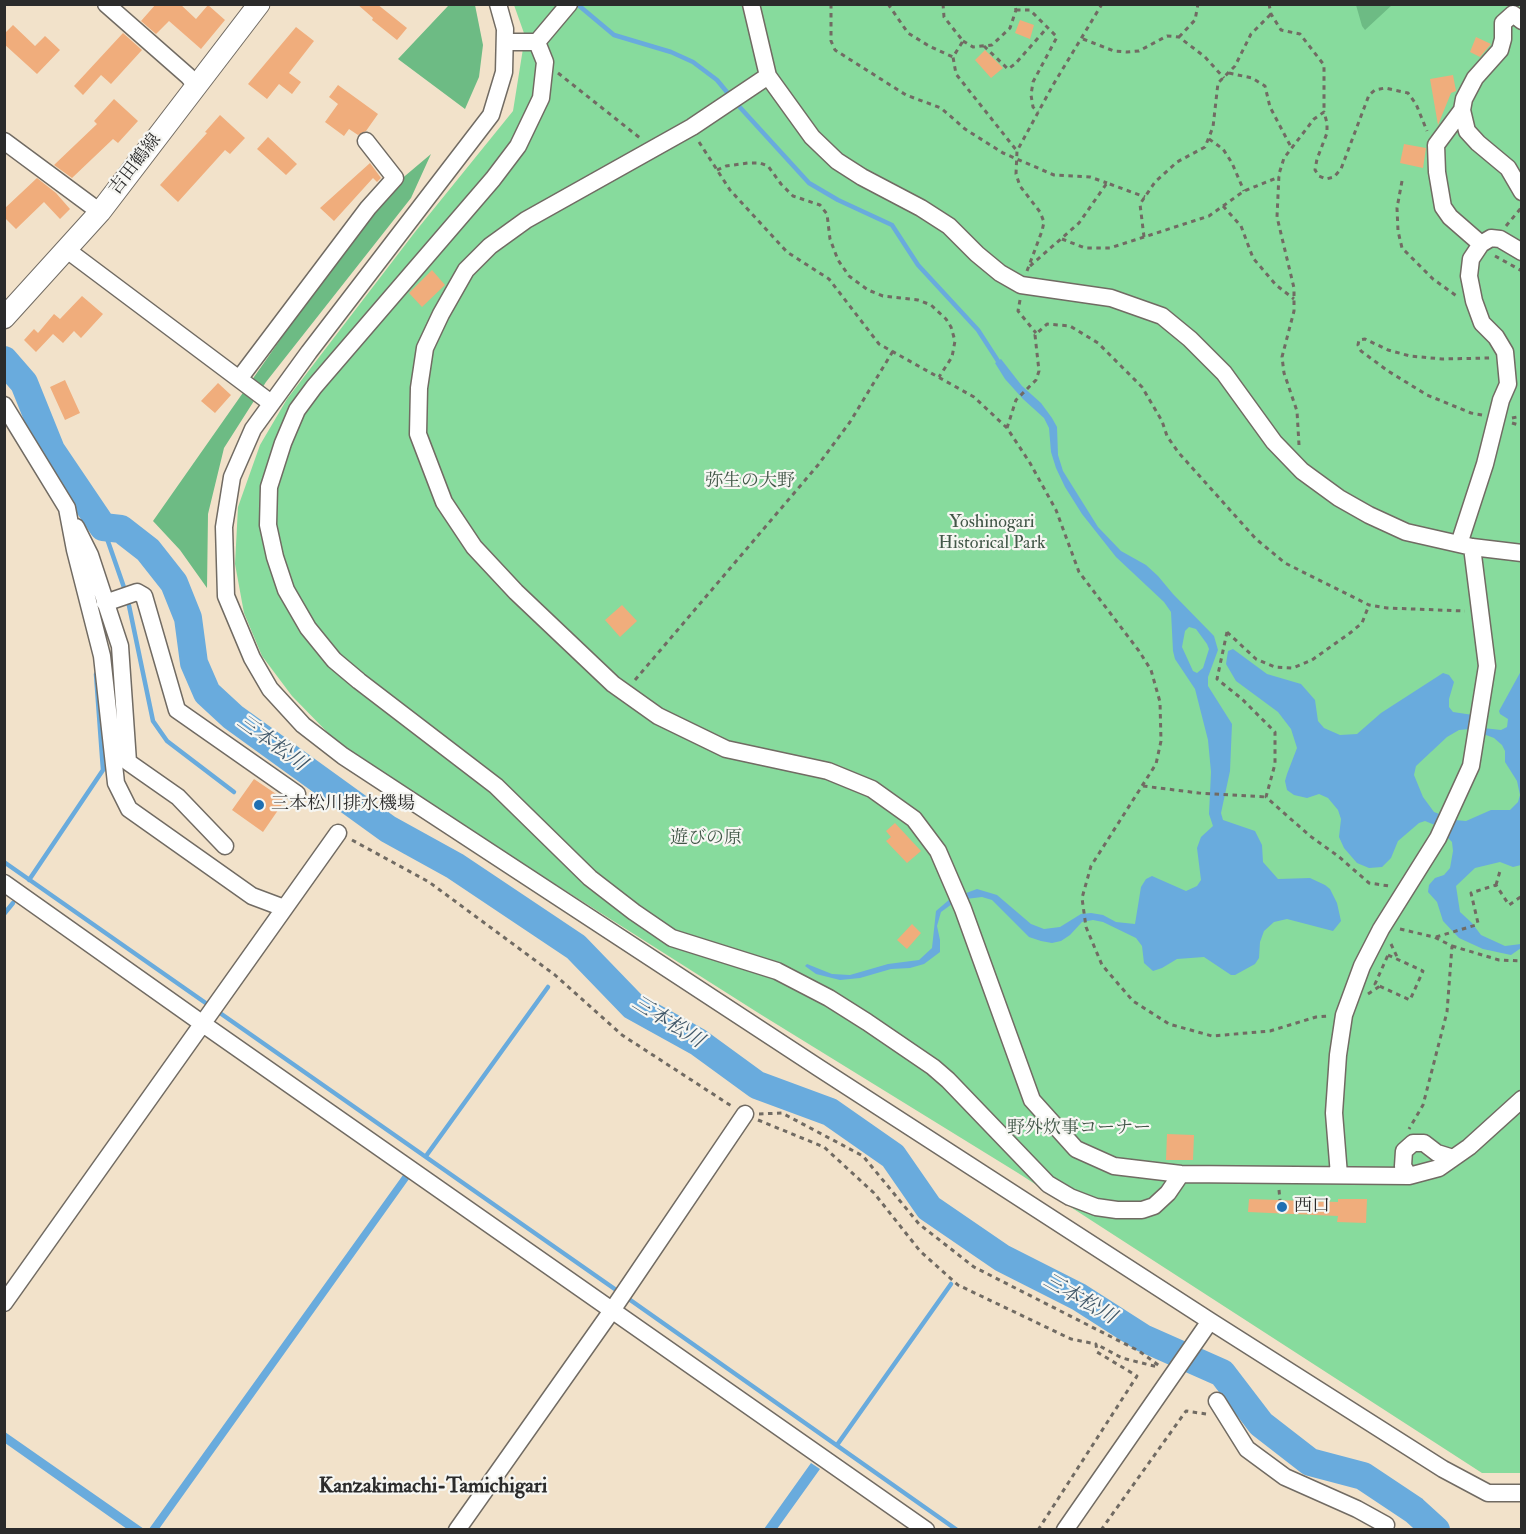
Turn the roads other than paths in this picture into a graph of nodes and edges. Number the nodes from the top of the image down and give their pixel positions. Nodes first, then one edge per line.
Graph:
1 (106, 4) edge
2 (259, 4) edge
3 (498, 4) edge
4 (569, 4) edge
5 (751, 4) edge
6 (1513, 13) edge
7 (505, 42) junction
8 (537, 42) junction
9 (768, 76) junction
10 (197, 87) junction
11 (1462, 110) junction
12 (4, 141) edge
13 (366, 141) dead end
14 (1521, 192) edge
15 (100, 212) junction
16 (1481, 244) junction
17 (67, 250) junction
18 (1521, 252) edge
19 (4, 318) edge
20 (239, 380) junction
21 (272, 403) junction
22 (4, 405) edge
23 (67, 508) junction
24 (1466, 546) junction
25 (1521, 553) edge
26 (105, 603) junction
27 (297, 795) dead end
28 (338, 833) road end
29 (225, 846) dead end
30 (4, 883) edge
31 (284, 908) junction
32 (210, 1014) junction
33 (1521, 1099) edge
34 (745, 1114) road end
35 (1453, 1158) junction
36 (1180, 1174) junction
37 (1339, 1174) junction
38 (1410, 1176) junction
39 (619, 1299) junction
40 (4, 1303) edge
41 (1210, 1321) junction
42 (1212, 1408) road end
43 (1521, 1493) edge
44 (457, 1530) edge
45 (926, 1530) edge
46 (1065, 1530) edge
47 (1383, 1530) edge

1 - 10 street
2 - 10 main road, 吉田鶴線
3 - 7 street
4 - 8 street
5 - 9 street
6 - 11 street
7 - 8 street
7 - 21 street
8 - 36 street
9 - 24 street
9 - 36 street
10 - 15 main road, 吉田鶴線
11 - 14 street
11 - 16 street
12 - 15 street
13 - 20 street
15 - 17 main road, 吉田鶴線
16 - 18 street
16 - 24 street
17 - 19 main road, 吉田鶴線
17 - 20 street
20 - 21 street
21 - 41 street
22 - 23 street
23 - 26 street
23 - 31 street
24 - 25 street
24 - 37 street
26 - 27 street
26 - 29 street
28 - 31 street
30 - 32 street
31 - 32 street
32 - 39 street
32 - 40 street
33 - 35 street
34 - 39 street
35 - 38 street
35 - 38 street
36 - 37 street
37 - 38 street
39 - 44 street
39 - 45 street
41 - 43 street
41 - 46 street
42 - 47 street

